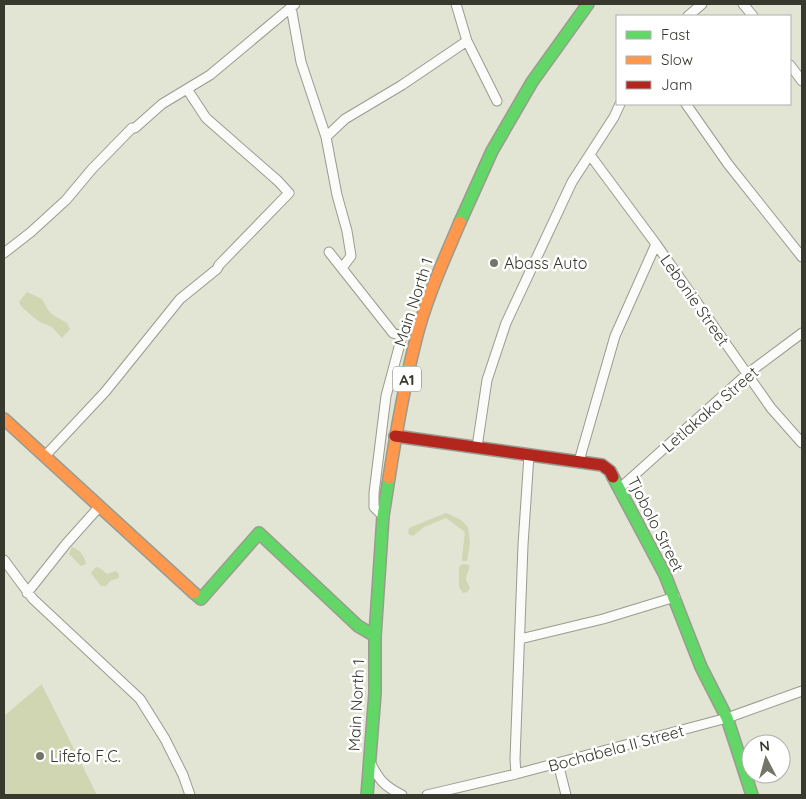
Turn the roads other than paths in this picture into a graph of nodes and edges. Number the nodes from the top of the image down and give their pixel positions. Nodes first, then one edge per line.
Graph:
1 (456, 4) edge
2 (588, 4) edge
3 (702, 4) edge
4 (743, 4) edge
5 (293, 5) edge
6 (689, 15) edge
7 (752, 15) edge
8 (467, 40) junction
9 (791, 66) edge
10 (802, 81) edge
11 (187, 89) junction
12 (497, 101) dead end
13 (620, 105) edge
14 (687, 105) edge
15 (326, 137) junction
16 (590, 155) junction
17 (656, 244) junction
18 (329, 252) dead end
19 (4, 253) edge
20 (802, 257) edge
21 (342, 268) junction
22 (802, 332) edge
23 (748, 374) junction
24 (4, 419) edge
25 (395, 436) junction
26 (802, 443) edge
27 (477, 447) junction
28 (529, 455) junction
29 (45, 456) junction
30 (579, 461) junction
31 (620, 488) junction
32 (98, 507) junction
33 (383, 516) junction
34 (4, 560) edge
35 (27, 593) junction
36 (675, 597) junction
37 (375, 636) junction
38 (520, 639) junction
39 (802, 691) edge
40 (727, 718) junction
41 (368, 759) junction
42 (558, 763) junction
43 (516, 774) junction
44 (190, 795) edge
45 (367, 795) edge
46 (402, 795) edge
47 (427, 795) edge
48 (566, 795) edge
49 (752, 795) edge

1 - 8 street
2 - 25 street, Main North 1 / A1
3 - 6 street
4 - 7 street
5 - 11 street
5 - 15 street
8 - 12 street
8 - 15 street
9 - 10 street
11 - 19 street
11 - 29 street
13 - 16 street
14 - 20 street
15 - 21 street
16 - 17 street, Lebonie Street
16 - 27 street
17 - 23 street, Lebonie Street
17 - 30 street
18 - 21 street
21 - 33 street
22 - 23 street, Letlakaka Street
23 - 26 street, Lebonie Street
23 - 31 street, Letlakaka Street
24 - 29 street
25 - 27 street, Tjobolo Street
25 - 33 street, Main North 1 / A1
27 - 28 street, Tjobolo Street
28 - 30 street, Tjobolo Street
28 - 38 street
29 - 32 street
30 - 31 street, Tjobolo Street
31 - 36 street, Tjobolo Street
32 - 35 street
32 - 37 street
33 - 37 street, Main North 1 / A1
34 - 35 street
35 - 44 street
36 - 38 street
36 - 40 street, Tjobolo Street
37 - 41 street, Main North 1 / A1
38 - 43 street
39 - 40 street, Bochabela II Street
40 - 42 street, Bochabela II Street
40 - 49 street, Tjobolo Street
41 - 45 street, Main North 1 / A1
41 - 46 street
42 - 43 street, Bochabela II Street
42 - 48 street
43 - 47 street, Bochabela II Street

